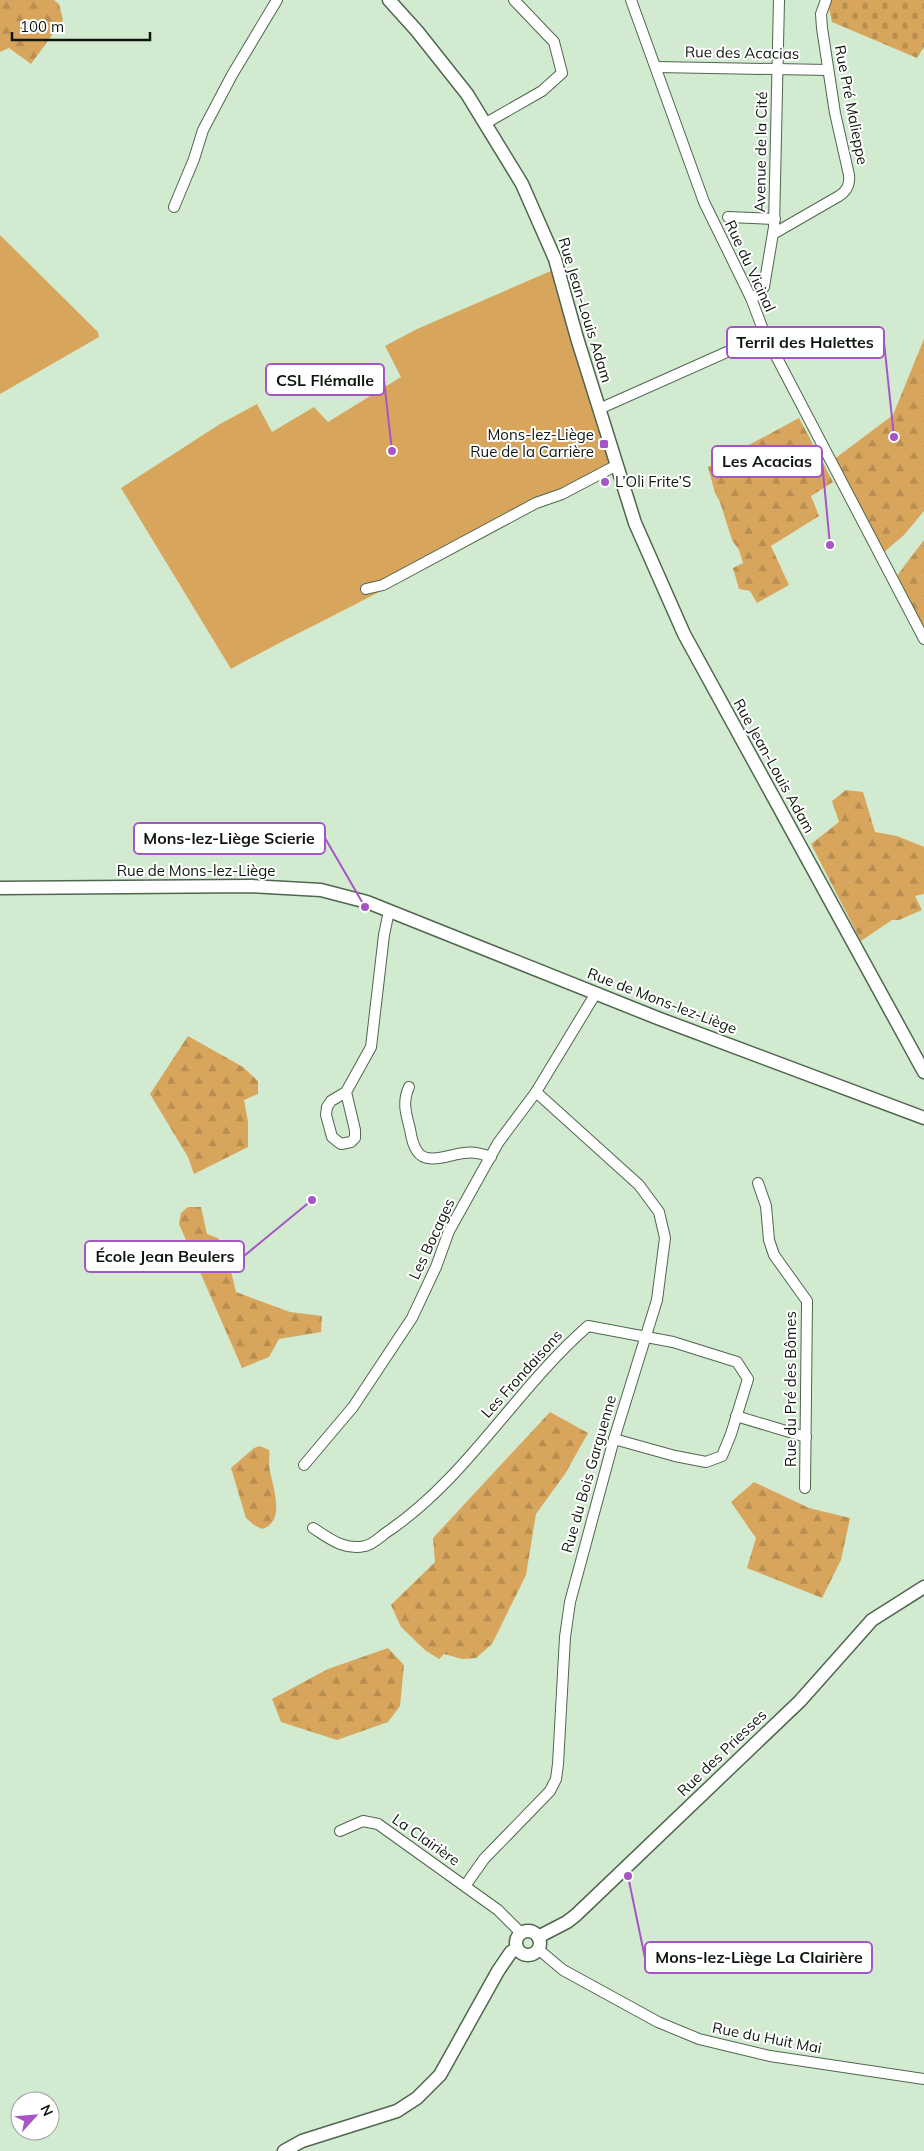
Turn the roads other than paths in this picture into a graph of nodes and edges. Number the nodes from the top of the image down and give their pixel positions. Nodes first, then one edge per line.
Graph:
1 (277, 0) edge
2 (389, 0) edge
3 (514, 0) edge
4 (631, 0) edge
5 (779, 0) edge
6 (826, 0) edge
7 (656, 67) junction
8 (777, 68) junction
9 (828, 70) junction
10 (486, 123) junction
11 (174, 207) dead end
12 (728, 217) dead end
13 (775, 219) junction
14 (773, 234) junction
15 (751, 298) junction
16 (765, 336) junction
17 (599, 409) junction
18 (617, 465) junction
19 (366, 589) dead end
20 (924, 639) edge
21 (0, 888) edge
22 (389, 911) junction
23 (596, 993) junction
24 (924, 1072) edge
25 (409, 1087) dead end
26 (346, 1092) junction
27 (536, 1092) junction
28 (924, 1118) edge
29 (491, 1157) junction
30 (758, 1182) dead end
31 (645, 1335) junction
32 (736, 1416) junction
33 (806, 1437) junction
34 (614, 1439) junction
35 (304, 1466) dead end
36 (805, 1488) dead end
37 (313, 1528) dead end
38 (924, 1587) edge
39 (340, 1831) dead end
40 (465, 1886) junction
41 (520, 1933) junction
42 (538, 1943) junction
43 (517, 1948) junction
44 (924, 2079) edge
45 (284, 2151) edge

1 - 11 street
2 - 10 street, Rue Jean-Louis Adam
3 - 10 street
4 - 7 street, Rue du Vicinal
5 - 8 street, Avenue de la Cité
6 - 9 street, Rue Pré Malieppe
7 - 8 street, Rue des Acacias
7 - 15 street, Rue du Vicinal
8 - 9 street, Rue des Acacias
8 - 13 street, Avenue de la Cité
9 - 14 street, Rue Pré Malieppe
10 - 17 street, Rue Jean-Louis Adam
12 - 13 street, Rue du Vicinal
13 - 14 street, Avenue de la Cité
14 - 15 street, Avenue de la Cité
15 - 16 street, Rue du Vicinal
16 - 17 street
16 - 20 street, Rue du Vicinal
17 - 18 street, Rue Jean-Louis Adam
18 - 19 street
18 - 24 street, Rue Jean-Louis Adam
21 - 22 street, Rue de Mons-lez-Liège
22 - 23 street, Rue de Mons-lez-Liège
22 - 26 street
23 - 27 street, Les Bocages
23 - 28 street, Rue de Mons-lez-Liège
25 - 29 street
26 - 26 street
27 - 29 street, Les Bocages
27 - 31 street, Rue du Bois Garguenne
29 - 35 street, Les Bocages
30 - 33 street, Rue du Pré des Bômes
31 - 32 street, Les Frondaisons
31 - 34 street, Rue du Bois Garguenne
31 - 37 street, Les Frondaisons
32 - 33 street
32 - 34 street, Les Frondaisons
33 - 36 street, Rue du Pré des Bômes
34 - 40 street, Rue du Bois Garguenne
38 - 42 street, Rue des Priesses
39 - 40 street, La Clairière
40 - 41 street, La Clairière
41 - 42 street
41 - 43 street
42 - 43 street
42 - 44 street, Rue du Huit Mai
43 - 45 street

